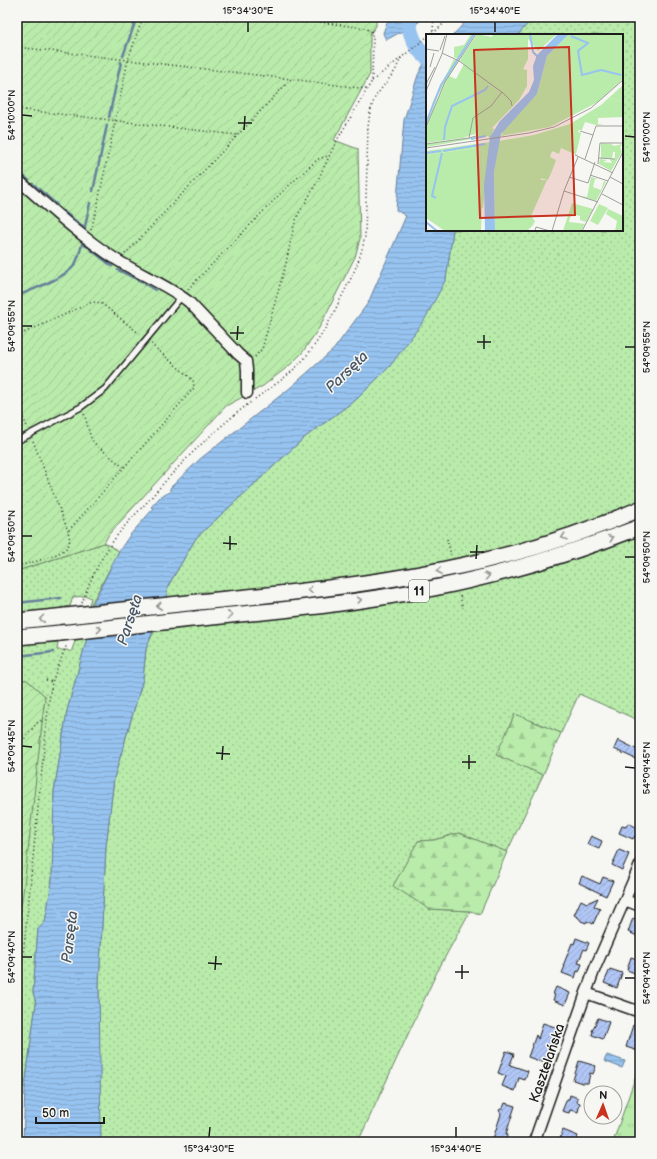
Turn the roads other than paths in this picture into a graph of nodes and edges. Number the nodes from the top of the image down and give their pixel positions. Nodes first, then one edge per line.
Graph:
1 (17, 178) edge
2 (182, 296) junction
3 (247, 393) dead end
4 (17, 441) edge
5 (640, 509) edge
6 (640, 527) edge
7 (17, 621) edge
8 (17, 637) edge
9 (640, 865) edge
10 (625, 900) junction
11 (640, 906) edge
12 (586, 993) junction
13 (640, 1012) edge
14 (534, 1142) edge

1 - 2 street
2 - 3 street
2 - 4 lane
5 -> 7 main road, 11, bridge
8 -> 6 main road, 11, bridge
9 - 10 street, Kasztelańska
10 - 11 street
10 - 12 street, Kasztelańska
12 - 13 street
12 - 14 street, Kasztelańska

